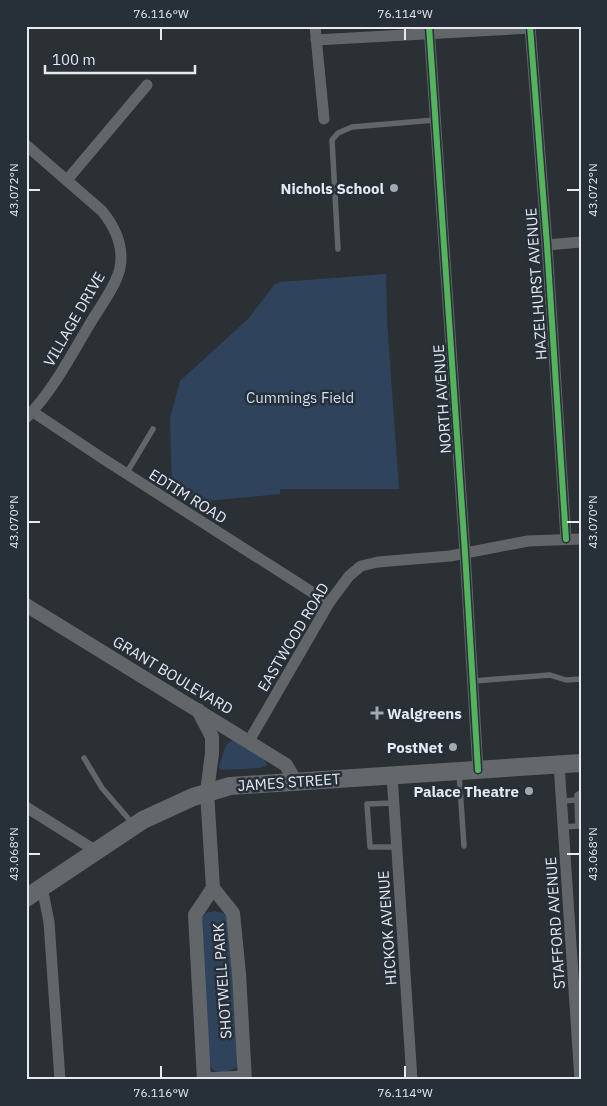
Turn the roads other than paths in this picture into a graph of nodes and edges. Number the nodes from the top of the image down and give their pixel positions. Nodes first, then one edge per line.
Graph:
1 (315, 26) edge
2 (530, 27) edge
3 (429, 30) edge
4 (316, 40) junction
5 (147, 85) dead end
6 (324, 119) dead end
7 (435, 120) junction
8 (26, 145) edge
9 (67, 180) junction
10 (581, 242) edge
11 (547, 244) junction
12 (338, 249) dead end
13 (29, 415) edge
14 (154, 429) dead end
15 (126, 474) junction
16 (581, 538) edge
17 (566, 539) junction
18 (466, 553) junction
19 (329, 603) junction
20 (26, 605) edge
21 (581, 680) edge
22 (473, 681) junction
23 (198, 710) junction
24 (234, 731) junction
25 (249, 740) junction
26 (212, 754) junction
27 (84, 758) dead end
28 (581, 763) edge
29 (560, 764) junction
30 (478, 770) junction
31 (459, 771) junction
32 (392, 775) junction
33 (295, 781) junction
34 (206, 792) junction
35 (581, 793) edge
36 (576, 800) junction
37 (562, 801) junction
38 (394, 803) junction
39 (26, 807) edge
40 (134, 825) junction
41 (564, 827) junction
42 (580, 827) edge
43 (397, 846) junction
44 (464, 846) dead end
45 (96, 851) junction
46 (42, 887) junction
47 (213, 888) junction
48 (26, 898) edge
49 (245, 1078) edge
50 (204, 1079) edge
51 (60, 1080) edge
52 (412, 1080) edge
53 (580, 1080) edge

1 - 4 street
2 - 3 street
2 - 11 street, HAZELHURST AVENUE
3 - 4 street
3 - 7 street, NORTH AVENUE
4 - 6 street
5 - 9 street
7 - 12 lane
7 - 18 street, NORTH AVENUE
8 - 9 street, VILLAGE DRIVE
9 - 13 street, VILLAGE DRIVE
10 - 11 street
11 - 17 street, HAZELHURST AVENUE
13 - 15 street, EDTIM ROAD
14 - 15 lane
15 - 19 street, EDTIM ROAD
16 - 17 street, EASTWOOD ROAD
17 - 18 street, EASTWOOD ROAD
18 - 19 street, EASTWOOD ROAD
18 - 22 street, NORTH AVENUE
19 - 25 street, EASTWOOD ROAD
20 - 23 street, GRANT BOULEVARD
21 - 22 lane
22 - 30 street, NORTH AVENUE
23 - 24 street, GRANT BOULEVARD
23 - 26 street
24 - 25 street, GRANT BOULEVARD
24 - 26 street
25 - 33 street, GRANT BOULEVARD
26 - 34 street
27 - 40 lane
28 - 29 main road, JAMES STREET
29 - 30 main road, JAMES STREET
29 - 37 street, STAFFORD AVENUE
30 - 31 main road, JAMES STREET
31 - 32 main road, JAMES STREET
31 - 44 lane
32 - 33 main road, JAMES STREET
32 - 38 street, HICKOK AVENUE
33 - 34 main road, JAMES STREET
34 - 40 main road, JAMES STREET
34 - 47 street
35 - 36 lane
36 - 37 lane
36 - 42 lane
37 - 41 street, STAFFORD AVENUE
38 - 43 street, HICKOK AVENUE
38 - 43 lane
39 - 45 street
40 - 45 main road, JAMES STREET
41 - 42 lane
41 - 53 street, STAFFORD AVENUE
43 - 52 street, HICKOK AVENUE
45 - 46 main road, JAMES STREET
46 - 48 main road, JAMES STREET
46 - 51 street
47 - 49 street, SHOTWELL PARK
47 - 50 street, SHOTWELL PARK
49 - 50 street

